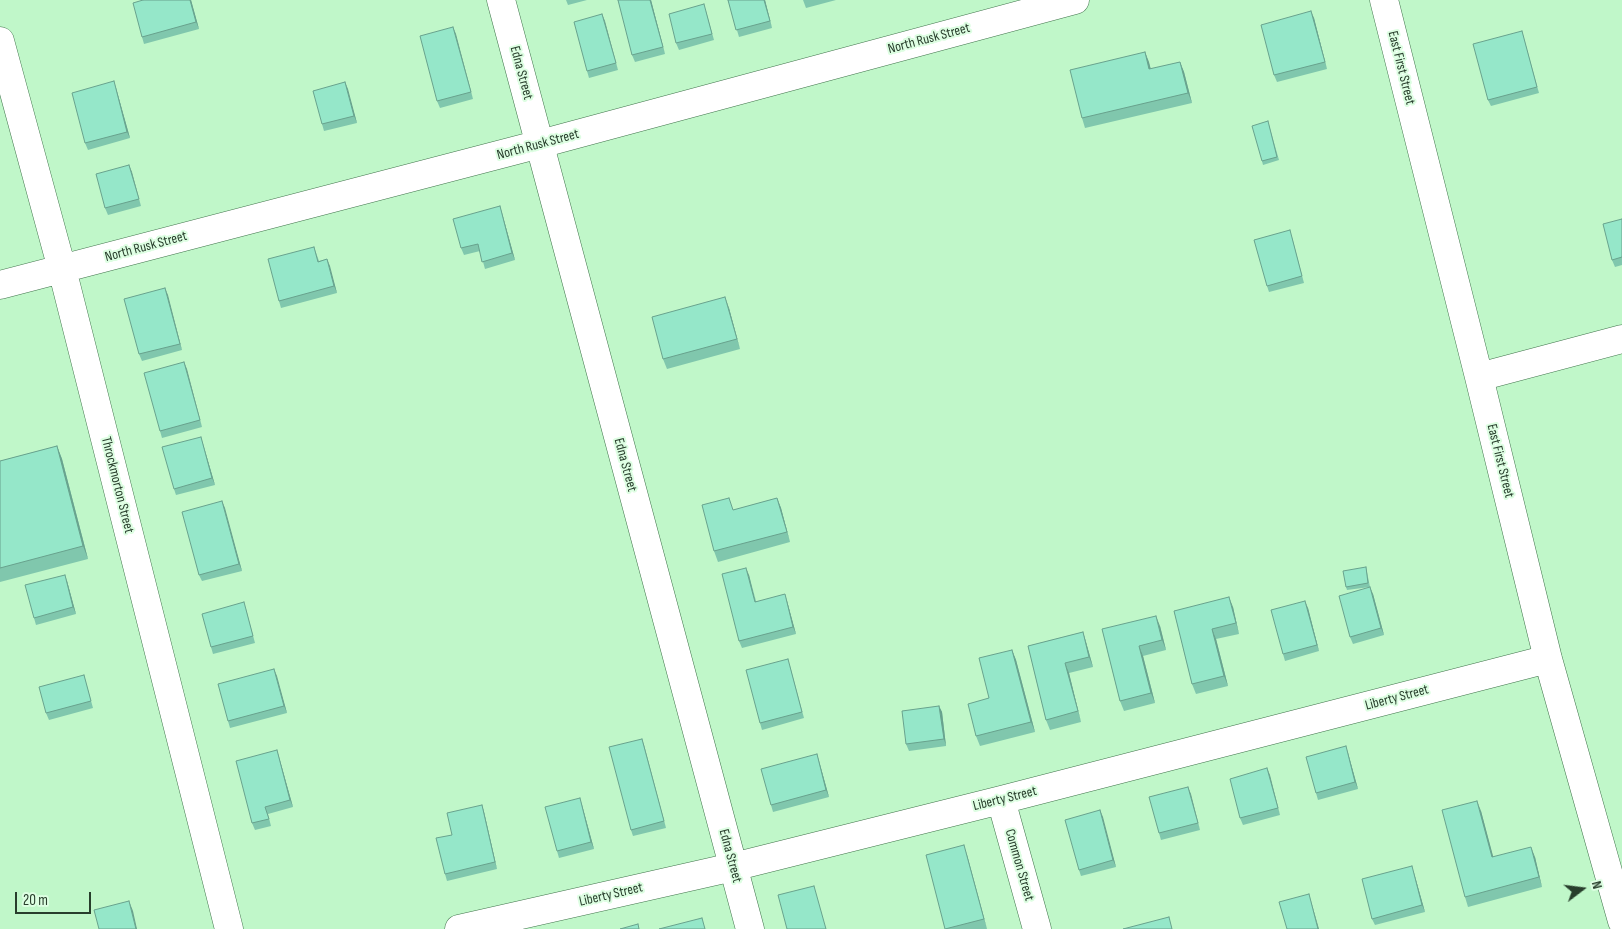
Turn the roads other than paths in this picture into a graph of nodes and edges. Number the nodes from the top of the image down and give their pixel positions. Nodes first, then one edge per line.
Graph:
1 (501, 0) edge
2 (1075, 0) edge
3 (1384, 0) edge
4 (0, 42) edge
5 (540, 144) junction
6 (62, 269) junction
7 (0, 285) edge
8 (1622, 339) edge
9 (1479, 377) junction
10 (1548, 659) junction
11 (1001, 800) junction
12 (733, 867) junction
13 (1622, 921) edge
14 (1622, 928) edge
15 (229, 929) edge
16 (459, 929) edge
17 (750, 929) edge
18 (1037, 929) edge
19 (1617, 929) edge

1 - 5 street, Edna Street
2 - 5 street, North Rusk Street
3 - 9 street, East First Street
4 - 6 street, Throckmorton Street
5 - 6 street, North Rusk Street
5 - 12 street, Edna Street
6 - 7 street, North Rusk Street
6 - 15 street, Throckmorton Street
8 - 9 street
9 - 10 street, East First Street
10 - 11 street, Liberty Street
10 - 13 street, East First Street
11 - 12 street, Liberty Street
11 - 18 street, Common Street
12 - 16 street, Liberty Street
12 - 17 street, Edna Street
14 - 19 street

